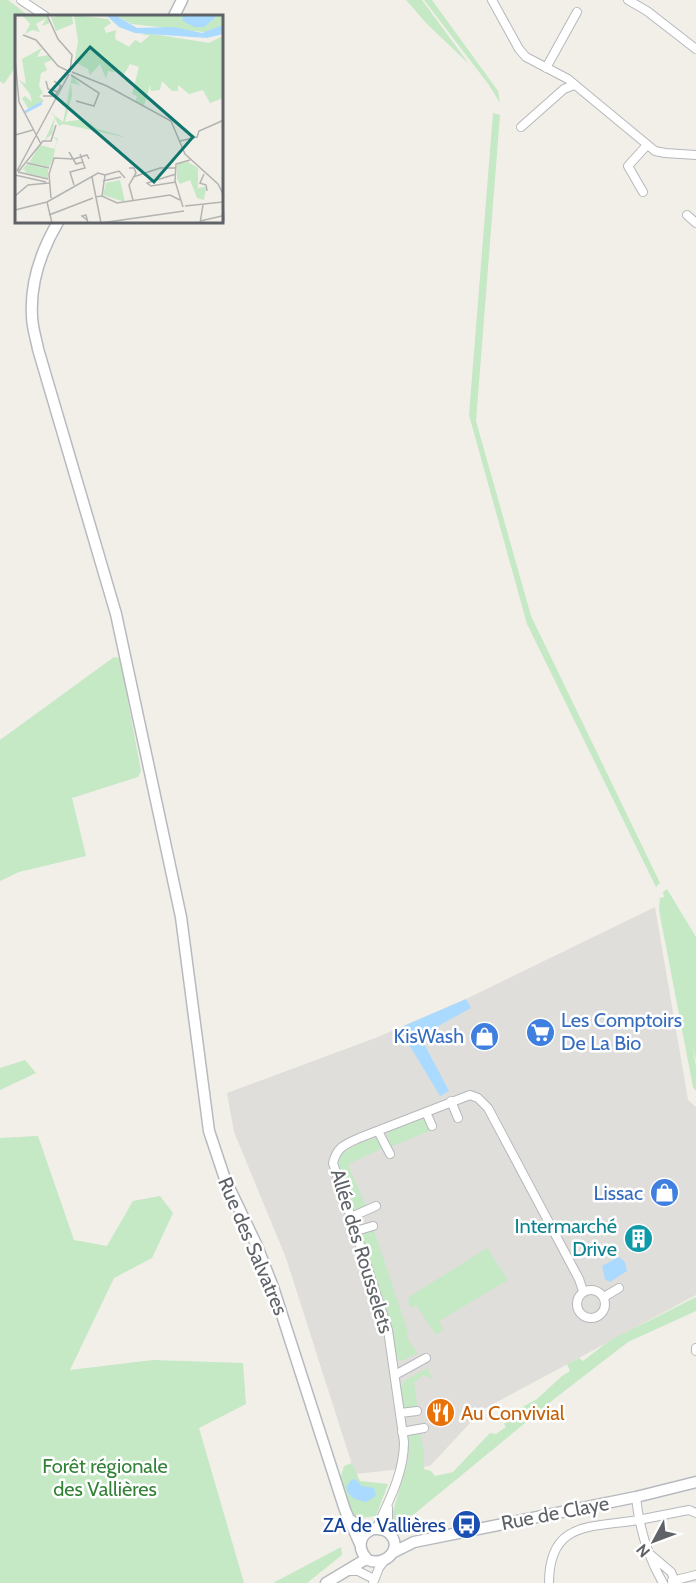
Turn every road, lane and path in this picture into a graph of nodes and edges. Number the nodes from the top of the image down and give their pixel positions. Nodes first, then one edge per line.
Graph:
1 (21, 0) edge
2 (182, 0) edge
3 (492, 0) edge
4 (628, 0) edge
5 (577, 12) dead end
6 (44, 15) edge
7 (174, 15) edge
8 (696, 49) edge
9 (546, 68) junction
10 (574, 85) junction
11 (521, 127) dead end
12 (647, 145) junction
13 (696, 155) edge
14 (643, 192) dead end
15 (687, 215) dead end
16 (696, 223) edge
17 (57, 224) edge
18 (451, 1101) junction
19 (426, 1113) junction
20 (458, 1118) dead end
21 (432, 1126) dead end
22 (378, 1131) junction
23 (390, 1154) dead end
24 (376, 1206) dead end
25 (351, 1217) junction
26 (373, 1226) dead end
27 (356, 1231) junction
28 (619, 1288) dead end
29 (584, 1291) junction
30 (604, 1297) junction
31 (426, 1358) dead end
32 (395, 1375) junction
33 (417, 1411) dead end
34 (400, 1413) junction
35 (424, 1428) dead end
36 (402, 1432) junction
37 (696, 1482) edge
38 (636, 1497) junction
39 (388, 1507) junction
40 (696, 1513) edge
41 (348, 1518) junction
42 (639, 1520) junction
43 (374, 1529) junction
44 (390, 1535) junction
45 (414, 1542) junction
46 (364, 1553) junction
47 (651, 1555) junction
48 (388, 1557) junction
49 (342, 1572) junction
50 (696, 1575) edge
51 (372, 1581) edge
52 (675, 1581) junction
53 (326, 1583) edge
54 (549, 1583) edge
55 (664, 1583) edge

1 - 6 street
2 - 7 street
3 - 9 street
4 - 8 street
5 - 9 street
9 - 10 street
10 - 11 street
10 - 12 street
12 - 13 street
12 - 14 street
15 - 16 street
17 - 41 street, Rue des Salvatres
18 - 19 street, Allée des Rousselets
18 - 20 street
18 - 29 street, Allée des Rousselets
19 - 21 street
19 - 22 street, Allée des Rousselets
22 - 23 street
22 - 25 street, Allée des Rousselets
24 - 25 street
25 - 27 street, Allée des Rousselets
26 - 27 street
27 - 32 street, Allée des Rousselets
28 - 30 street
29 - 30 street
29 - 30 street, Allée des Rousselets
31 - 32 street
32 - 34 street, Allée des Rousselets
33 - 34 street
34 - 36 street, Allée des Rousselets
35 - 36 street
36 - 39 street, Allée des Rousselets
37 - 38 street, Rue de Claye
38 - 42 street
38 - 45 street, Rue de Claye
39 - 43 street, Allée des Rousselets
39 - 44 street, Allée des Rousselets
40 - 42 street
41 - 43 street
41 - 46 street, Rue des Salvatres
42 - 47 street
42 - 54 street
43 - 44 street
43 - 46 street
44 - 45 street, Rue de Claye
44 - 48 street
45 - 48 street, Rue de Claye
46 - 48 street
46 - 49 street
46 - 51 street
47 - 52 street
47 - 55 street
48 - 51 street
49 - 51 street
49 - 53 street
50 - 52 street
52 - 55 street

